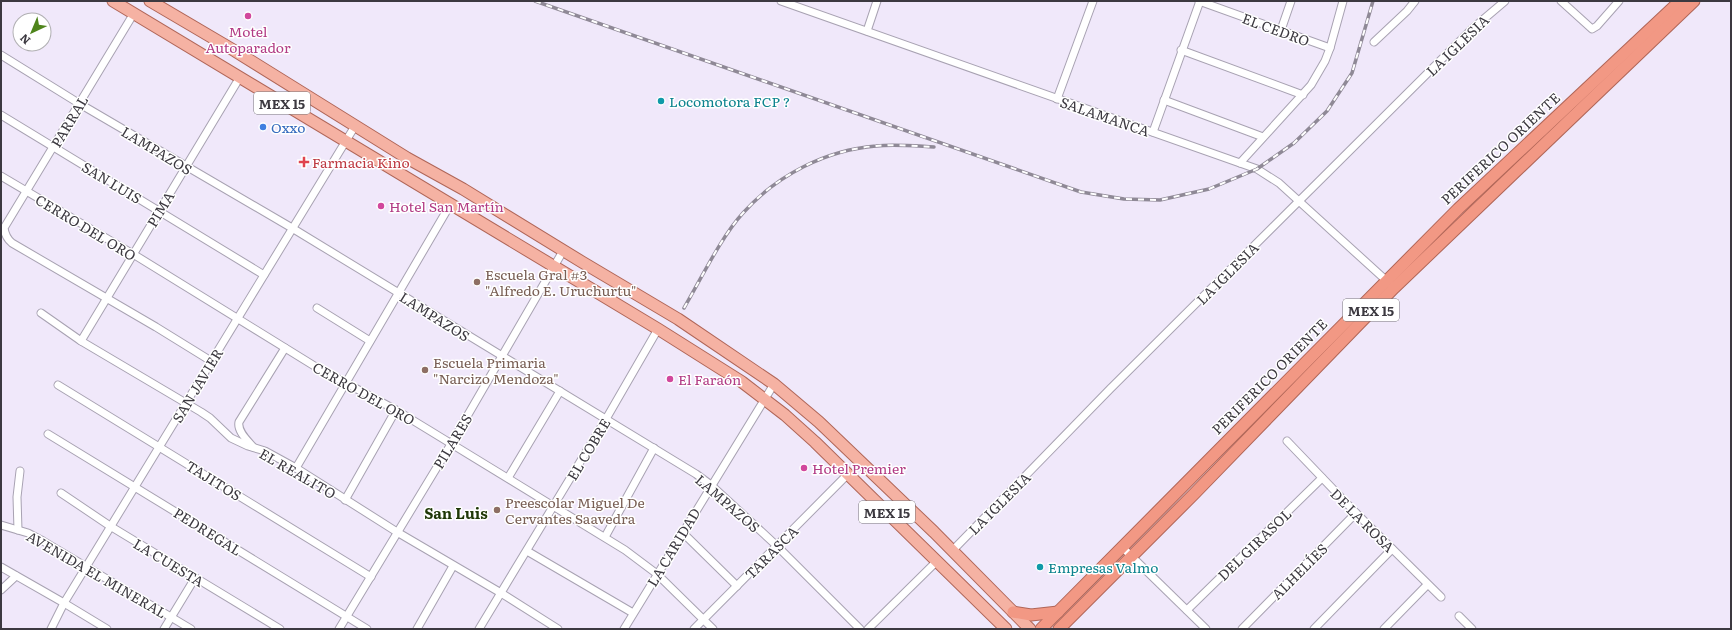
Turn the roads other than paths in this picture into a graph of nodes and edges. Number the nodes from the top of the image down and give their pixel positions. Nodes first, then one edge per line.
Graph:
1 (113, 1) edge
2 (150, 1) edge
3 (781, 1) edge
4 (877, 1) edge
5 (1093, 1) edge
6 (1199, 1) edge
7 (1291, 1) edge
8 (1343, 1) edge
9 (1415, 1) edge
10 (1506, 1) edge
11 (1561, 1) edge
12 (1619, 1) edge
13 (1680, 1) edge
14 (1694, 1) edge
15 (134, 13) junction
16 (1281, 30) junction
17 (867, 31) junction
18 (1374, 42) dead end
19 (1330, 48) junction
20 (1181, 50) junction
21 (1, 55) edge
22 (240, 77) junction
23 (1303, 95) junction
24 (1057, 99) junction
25 (1164, 100) junction
26 (80, 104) junction
27 (1, 115) edge
28 (355, 126) junction
29 (1153, 132) junction
30 (1263, 137) junction
31 (345, 142) junction
32 (54, 146) junction
33 (1240, 163) junction
34 (186, 167) junction
35 (1, 176) edge
36 (26, 191) junction
37 (1299, 201) junction
38 (450, 205) junction
39 (159, 210) junction
40 (292, 228) junction
41 (563, 251) junction
42 (133, 254) junction
43 (554, 267) junction
44 (264, 275) junction
45 (1386, 280) junction
46 (1394, 288) junction
47 (398, 293) junction
48 (106, 298) junction
49 (317, 308) dead end
50 (41, 313) dead end
51 (237, 319) junction
52 (658, 329) junction
53 (81, 341) junction
54 (370, 341) junction
55 (285, 348) junction
56 (502, 357) junction
57 (211, 361) junction
58 (346, 383) junction
59 (774, 384) junction
60 (58, 385) dead end
61 (560, 391) junction
62 (764, 400) junction
63 (185, 403) junction
64 (396, 410) junction
65 (606, 419) junction
66 (48, 434) dead end
67 (1287, 441) dead end
68 (451, 444) junction
69 (159, 446) junction
70 (253, 447) junction
71 (654, 448) junction
72 (296, 468) junction
73 (20, 471) dead end
74 (848, 474) junction
75 (508, 478) junction
76 (1322, 478) junction
77 (711, 485) junction
78 (135, 486) junction
79 (61, 493) dead end
80 (345, 500) junction
81 (554, 506) junction
82 (1356, 514) junction
83 (1, 526) edge
84 (110, 526) junction
85 (18, 530) junction
86 (397, 532) junction
87 (682, 532) junction
88 (605, 537) junction
89 (777, 546) junction
90 (1122, 547) junction
91 (1392, 549) junction
92 (527, 550) junction
93 (952, 550) junction
94 (1131, 556) junction
95 (937, 561) junction
96 (86, 566) junction
97 (453, 566) junction
98 (1, 567) edge
99 (657, 574) junction
100 (16, 576) junction
101 (370, 577) junction
102 (195, 578) junction
103 (1427, 584) junction
104 (737, 586) junction
105 (1, 590) edge
106 (501, 593) junction
107 (1441, 597) dead end
108 (64, 602) junction
109 (1187, 610) junction
110 (1013, 612) junction
111 (1058, 612) junction
112 (634, 613) junction
113 (1459, 616) dead end
114 (171, 617) junction
115 (346, 617) junction
116 (704, 620) junction
117 (1062, 627) edge
118 (51, 629) edge
119 (107, 629) edge
120 (164, 629) edge
121 (192, 629) edge
122 (280, 629) edge
123 (339, 629) edge
124 (367, 629) edge
125 (417, 629) edge
126 (479, 629) edge
127 (558, 629) edge
128 (624, 629) edge
129 (694, 629) edge
130 (713, 629) edge
131 (860, 629) edge
132 (868, 629) edge
133 (1006, 629) edge
134 (1030, 629) edge
135 (1041, 629) edge
136 (1206, 629) edge
137 (1242, 629) edge
138 (1314, 629) edge
139 (1384, 629) edge
140 (1472, 629) edge

1 - 15 main road, MEX 15
2 - 28 main road, MEX 15
3 - 17 street, SALAMANCA
4 - 17 street
5 - 24 street
6 - 16 street, EL CEDRO
6 - 20 street
7 - 16 street
8 - 19 street
9 - 18 street
10 - 37 street, LA IGLESIA
11 - 12 street
13 - 45 highway, PERIFERICO ORIENTE / MEX 15
14 - 46 highway, PERIFERICO ORIENTE / MEX 15
15 - 22 main road, MEX 15
15 - 26 street, PARRAL
16 - 19 street, EL CEDRO
17 - 24 street, SALAMANCA
19 - 23 street
20 - 23 street
20 - 25 street
21 - 26 street, LAMPAZOS
22 - 31 main road, MEX 15
22 - 34 street, PIMA
23 - 30 street
24 - 29 street, SALAMANCA
25 - 29 street
25 - 30 street
26 - 32 street, PARRAL
26 - 34 street, LAMPAZOS
27 - 32 street, SAN LUIS
28 - 31 street, SAN JAVIER
28 - 41 main road, MEX 15
29 - 33 street, SALAMANCA
30 - 33 street
31 - 38 main road, MEX 15
31 - 40 street, SAN JAVIER
32 - 36 street, PARRAL
32 - 39 street, SAN LUIS
33 - 37 street, SALAMANCA
34 - 39 street, PIMA
34 - 40 street, LAMPAZOS
35 - 36 street, CERRO DEL ORO
36 - 42 street, CERRO DEL ORO
36 - 48 street, PARRAL
37 - 45 street, SALAMANCA
37 - 93 street, LA IGLESIA
38 - 43 main road, MEX 15
38 - 47 street
39 - 42 street, PIMA
39 - 44 street, SAN LUIS
40 - 44 street, SAN JAVIER
40 - 47 street, LAMPAZOS
41 - 43 street, PILARES
41 - 59 main road, MEX 15
42 - 48 street, PIMA
42 - 51 street, CERRO DEL ORO
43 - 52 main road, MEX 15
43 - 56 street, PILARES
44 - 51 street, SAN JAVIER
45 - 46 street, SALAMANCA
45 - 90 highway, PERIFERICO ORIENTE / MEX 15
46 - 94 highway, PERIFERICO ORIENTE / MEX 15
47 - 54 street
47 - 56 street, LAMPAZOS
48 - 53 street, PIMA
48 - 57 street
49 - 54 street
50 - 53 street, EL REALITO
51 - 55 street, CERRO DEL ORO
51 - 57 street, SAN JAVIER
52 - 62 main road, MEX 15
52 - 65 street, EL COBRE
53 - 63 street, EL REALITO
54 - 58 street
55 - 58 street, CERRO DEL ORO
55 - 70 street
56 - 61 street, LAMPAZOS
56 - 68 street, PILARES
57 - 63 street, SAN JAVIER
58 - 64 street, CERRO DEL ORO
58 - 72 street
59 - 62 street, LA CARIDAD
59 - 93 main road, MEX 15
60 - 69 street, TAJITOS
61 - 65 street, LAMPAZOS
61 - 75 street
62 - 74 main road, MEX 15
62 - 77 street, LA CARIDAD
63 - 69 street, SAN JAVIER
63 - 70 street, EL REALITO
64 - 68 street, CERRO DEL ORO
64 - 80 street
65 - 71 street, LAMPAZOS
65 - 81 street, EL COBRE
66 - 78 street, PEDREGAL
67 - 76 street, DE LA ROSA
68 - 75 street, CERRO DEL ORO
68 - 86 street, PILARES
69 - 78 street, SAN JAVIER
69 - 101 street, TAJITOS
70 - 72 street, EL REALITO
71 - 77 street, LAMPAZOS
71 - 88 street
72 - 80 street, EL REALITO
73 - 85 street
74 - 89 street, TARASCA
74 - 95 main road, MEX 15
75 - 81 street, CERRO DEL ORO
76 - 82 street, DE LA ROSA
76 - 109 street, DEL GIRASOL
77 - 87 street, LA CARIDAD
77 - 89 street, LAMPAZOS
78 - 84 street, SAN JAVIER
78 - 115 street, PEDREGAL
79 - 84 street, LA CUESTA
80 - 86 street, EL REALITO
81 - 88 street, CERRO DEL ORO
81 - 92 street, EL COBRE
82 - 91 street, DE LA ROSA
82 - 137 street, ALHELÍES
83 - 85 street, AVENIDA EL MINERAL
84 - 96 street, SAN JAVIER
84 - 102 street, LA CUESTA
85 - 96 street, AVENIDA EL MINERAL
86 - 97 street, EL REALITO
86 - 101 street, PILARES
87 - 99 street, LA CARIDAD
87 - 104 street
88 - 99 street, CERRO DEL ORO
89 - 104 street, TARASCA
89 - 131 street, LAMPAZOS
90 - 94 street
90 - 111 highway, PERIFERICO ORIENTE / MEX 15
91 - 103 street, DE LA ROSA
91 - 138 street
92 - 106 street, EL COBRE
92 - 112 street
93 - 110 main road, MEX 15
94 - 109 street
94 - 117 highway, PERIFERICO ORIENTE / MEX 15
95 - 132 street
95 - 133 main road, MEX 15
96 - 108 street, SAN JAVIER
96 - 114 street, AVENIDA EL MINERAL
97 - 106 street, EL REALITO
97 - 125 street
98 - 100 street
99 - 112 street, LA CARIDAD
99 - 116 street, CERRO DEL ORO
100 - 105 street
100 - 108 street
101 - 115 street, PILARES
102 - 114 street
102 - 122 street, LA CUESTA
103 - 107 street, DE LA ROSA
103 - 139 street
104 - 116 street, TARASCA
106 - 126 street, EL COBRE
106 - 127 street, EL REALITO
108 - 118 street, SAN JAVIER
108 - 119 street
109 - 136 street
110 - 111 highway
110 - 134 main road, MEX 15
111 - 135 highway, PERIFERICO ORIENTE / MEX 15
112 - 128 street, LA CARIDAD
113 - 140 street
114 - 120 street
114 - 121 street, AVENIDA EL MINERAL
115 - 123 street, PILARES
115 - 124 street, PEDREGAL
116 - 129 street, TARASCA
116 - 130 street, CERRO DEL ORO

